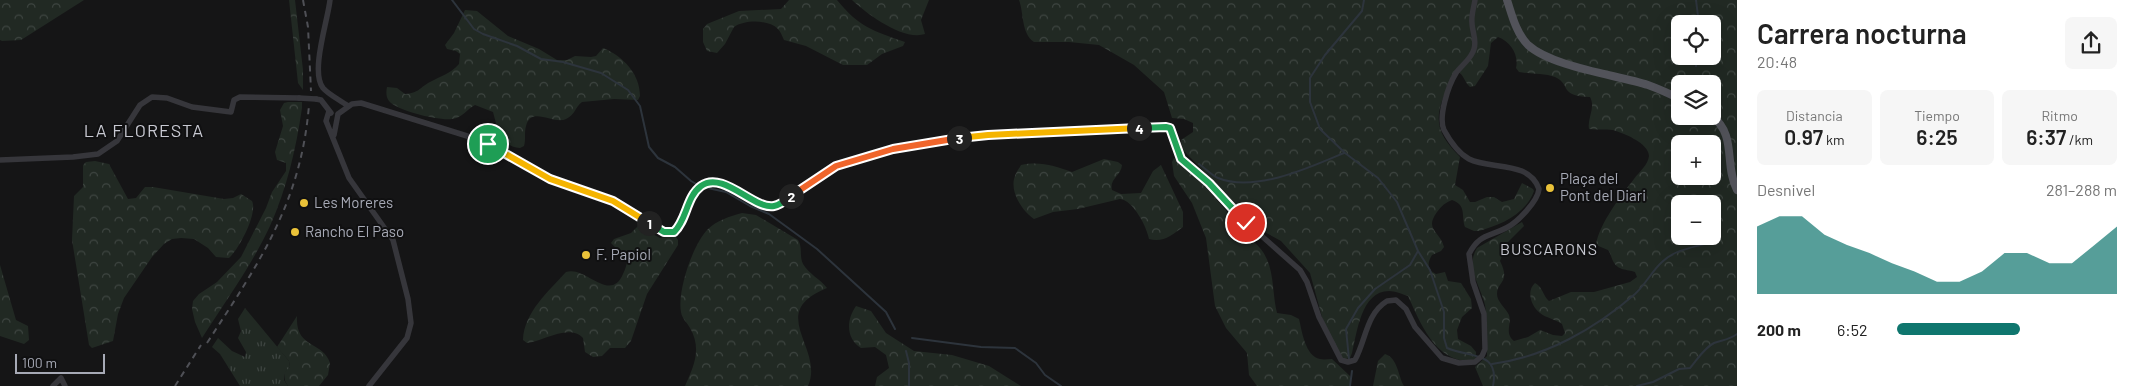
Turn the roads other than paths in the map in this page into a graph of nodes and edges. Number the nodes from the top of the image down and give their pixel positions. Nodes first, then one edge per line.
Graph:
1 (330, 0) edge
2 (1475, 0) edge
3 (1507, 0) edge
4 (1671, 95) edge
5 (348, 106) junction
6 (329, 111) junction
7 (338, 114) junction
8 (1721, 123) edge
9 (334, 137) junction
10 (0, 160) edge
11 (1737, 190) edge
12 (53, 386) edge
13 (65, 386) edge
14 (369, 386) edge

1 - 5 street
2 - 5 street
3 - 4 main road
5 - 7 street
6 - 7 street
6 - 9 street
6 - 10 street, bridge
7 - 9 street
8 - 11 main road
9 - 14 street
12 - 13 street

